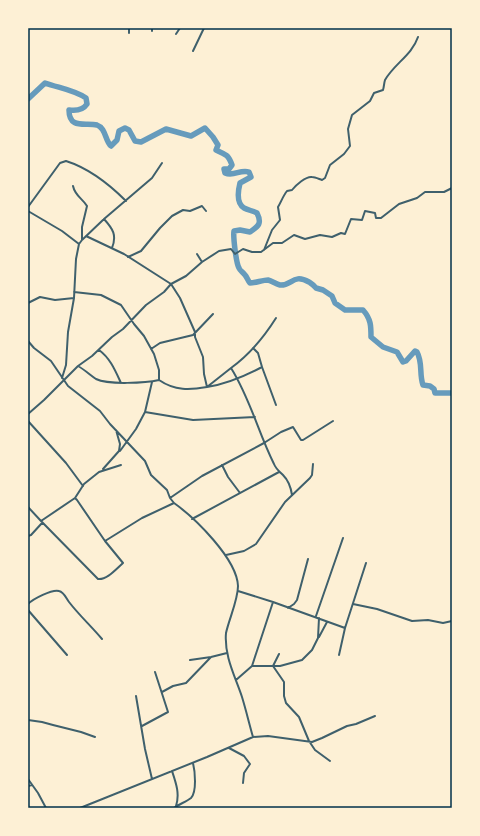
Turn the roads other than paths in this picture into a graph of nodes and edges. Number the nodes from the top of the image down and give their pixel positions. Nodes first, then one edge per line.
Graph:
1 (129, 28) edge
2 (180, 28) edge
3 (204, 28) edge
4 (129, 33) dead end
5 (176, 34) dead end
6 (418, 37) dead end
7 (193, 52) dead end
8 (162, 163) dead end
9 (73, 186) dead end
10 (452, 188) edge
11 (126, 201) junction
12 (28, 207) edge
13 (28, 211) edge
14 (206, 211) dead end
15 (104, 219) junction
16 (86, 236) junction
17 (82, 240) junction
18 (79, 244) junction
19 (112, 248) junction
20 (264, 251) junction
21 (197, 254) dead end
22 (128, 257) junction
23 (202, 262) junction
24 (171, 284) junction
25 (74, 292) junction
26 (74, 298) junction
27 (28, 303) edge
28 (213, 314) dead end
29 (276, 318) dead end
30 (131, 320) junction
31 (195, 332) junction
32 (29, 342) edge
33 (253, 348) junction
34 (151, 349) junction
35 (99, 350) junction
36 (78, 366) junction
37 (231, 368) junction
38 (262, 368) junction
39 (237, 378) junction
40 (63, 380) junction
41 (160, 380) junction
42 (121, 382) junction
43 (152, 382) junction
44 (207, 387) junction
45 (276, 405) dead end
46 (145, 412) junction
47 (28, 414) edge
48 (255, 417) junction
49 (28, 421) edge
50 (333, 421) dead end
51 (116, 429) junction
52 (127, 442) junction
53 (264, 444) junction
54 (119, 451) junction
55 (313, 464) dead end
56 (121, 465) dead end
57 (222, 465) junction
58 (102, 471) junction
59 (280, 472) junction
60 (82, 486) junction
61 (240, 494) junction
62 (292, 494) junction
63 (75, 498) junction
64 (170, 498) junction
65 (174, 503) junction
66 (28, 507) edge
67 (192, 519) junction
68 (41, 522) junction
69 (28, 536) edge
70 (343, 538) dead end
71 (105, 540) junction
72 (226, 555) junction
73 (308, 558) dead end
74 (366, 563) dead end
75 (238, 591) junction
76 (273, 602) junction
77 (28, 604) edge
78 (353, 604) junction
79 (288, 608) junction
80 (29, 612) edge
81 (317, 617) junction
82 (452, 621) edge
83 (327, 622) junction
84 (345, 628) junction
85 (318, 638) junction
86 (102, 639) dead end
87 (226, 653) junction
88 (279, 654) dead end
89 (67, 655) dead end
90 (339, 655) dead end
91 (212, 658) junction
92 (190, 660) dead end
93 (252, 666) junction
94 (273, 666) junction
95 (155, 672) dead end
96 (236, 680) junction
97 (162, 692) junction
98 (136, 696) dead end
99 (375, 716) dead end
100 (28, 720) edge
101 (142, 726) junction
102 (95, 737) dead end
103 (252, 737) junction
104 (309, 741) junction
105 (229, 748) junction
106 (330, 761) dead end
107 (193, 763) junction
108 (172, 771) junction
109 (28, 779) edge
110 (152, 779) junction
111 (243, 783) dead end
112 (32, 785) junction
113 (28, 786) edge
114 (90, 804) junction
115 (175, 807) edge
116 (46, 808) edge
117 (80, 808) edge
118 (89, 808) edge

1 - 4 street
2 - 5 street
3 - 7 street
6 - 20 street
8 - 11 street
9 - 17 street
10 - 20 street
11 - 12 street
11 - 15 street
13 - 18 street
14 - 22 street
15 - 16 street
15 - 19 street
16 - 17 street
16 - 19 street
17 - 18 street
18 - 25 street
19 - 22 street
20 - 23 street
21 - 23 street
22 - 24 street
23 - 24 street
24 - 30 street
24 - 31 street
25 - 26 street
25 - 30 street
26 - 27 street
26 - 40 street
28 - 31 street
29 - 33 street
30 - 34 street
30 - 35 street
31 - 34 street
31 - 44 street
32 - 40 street
33 - 37 street
33 - 38 street
34 - 41 street
35 - 36 street
35 - 42 street
36 - 40 street
36 - 42 street
37 - 39 street
37 - 44 street
38 - 39 street
38 - 45 street
39 - 44 street
39 - 48 street
40 - 47 street
40 - 51 street
41 - 43 street
41 - 44 street
42 - 43 street
43 - 46 street
46 - 48 street
46 - 52 street
48 - 53 street
49 - 60 street
50 - 53 street
51 - 52 street
51 - 54 street
52 - 54 street
52 - 64 street
53 - 57 street
53 - 59 street
54 - 58 street
55 - 62 street
56 - 58 street
57 - 61 street
57 - 64 street
58 - 60 street
59 - 61 street
59 - 62 street
60 - 63 street
61 - 67 street
62 - 72 street
63 - 68 street
63 - 71 street
64 - 65 street
65 - 67 street
65 - 71 street
66 - 68 street
67 - 72 street
68 - 69 street
68 - 71 street
70 - 81 street
72 - 75 street
73 - 79 street
74 - 78 street
75 - 76 street
75 - 87 street
76 - 79 street
76 - 93 street
77 - 86 street
78 - 82 street
78 - 84 street
79 - 81 street
80 - 89 street
81 - 83 street
81 - 85 street
83 - 84 street
83 - 85 street
84 - 90 street
85 - 94 street
87 - 91 street
87 - 96 street
88 - 94 street
91 - 92 street
91 - 97 street
93 - 94 street
93 - 96 street
94 - 104 street
95 - 97 street
96 - 103 street
97 - 101 street
98 - 101 street
99 - 104 street
100 - 102 street
101 - 110 street
103 - 104 street
103 - 105 street
104 - 106 street
105 - 107 street
105 - 111 street
107 - 108 street
107 - 115 street
108 - 110 street
108 - 115 street
109 - 112 street
110 - 114 street
112 - 113 street
112 - 116 street
114 - 117 street
114 - 118 street

